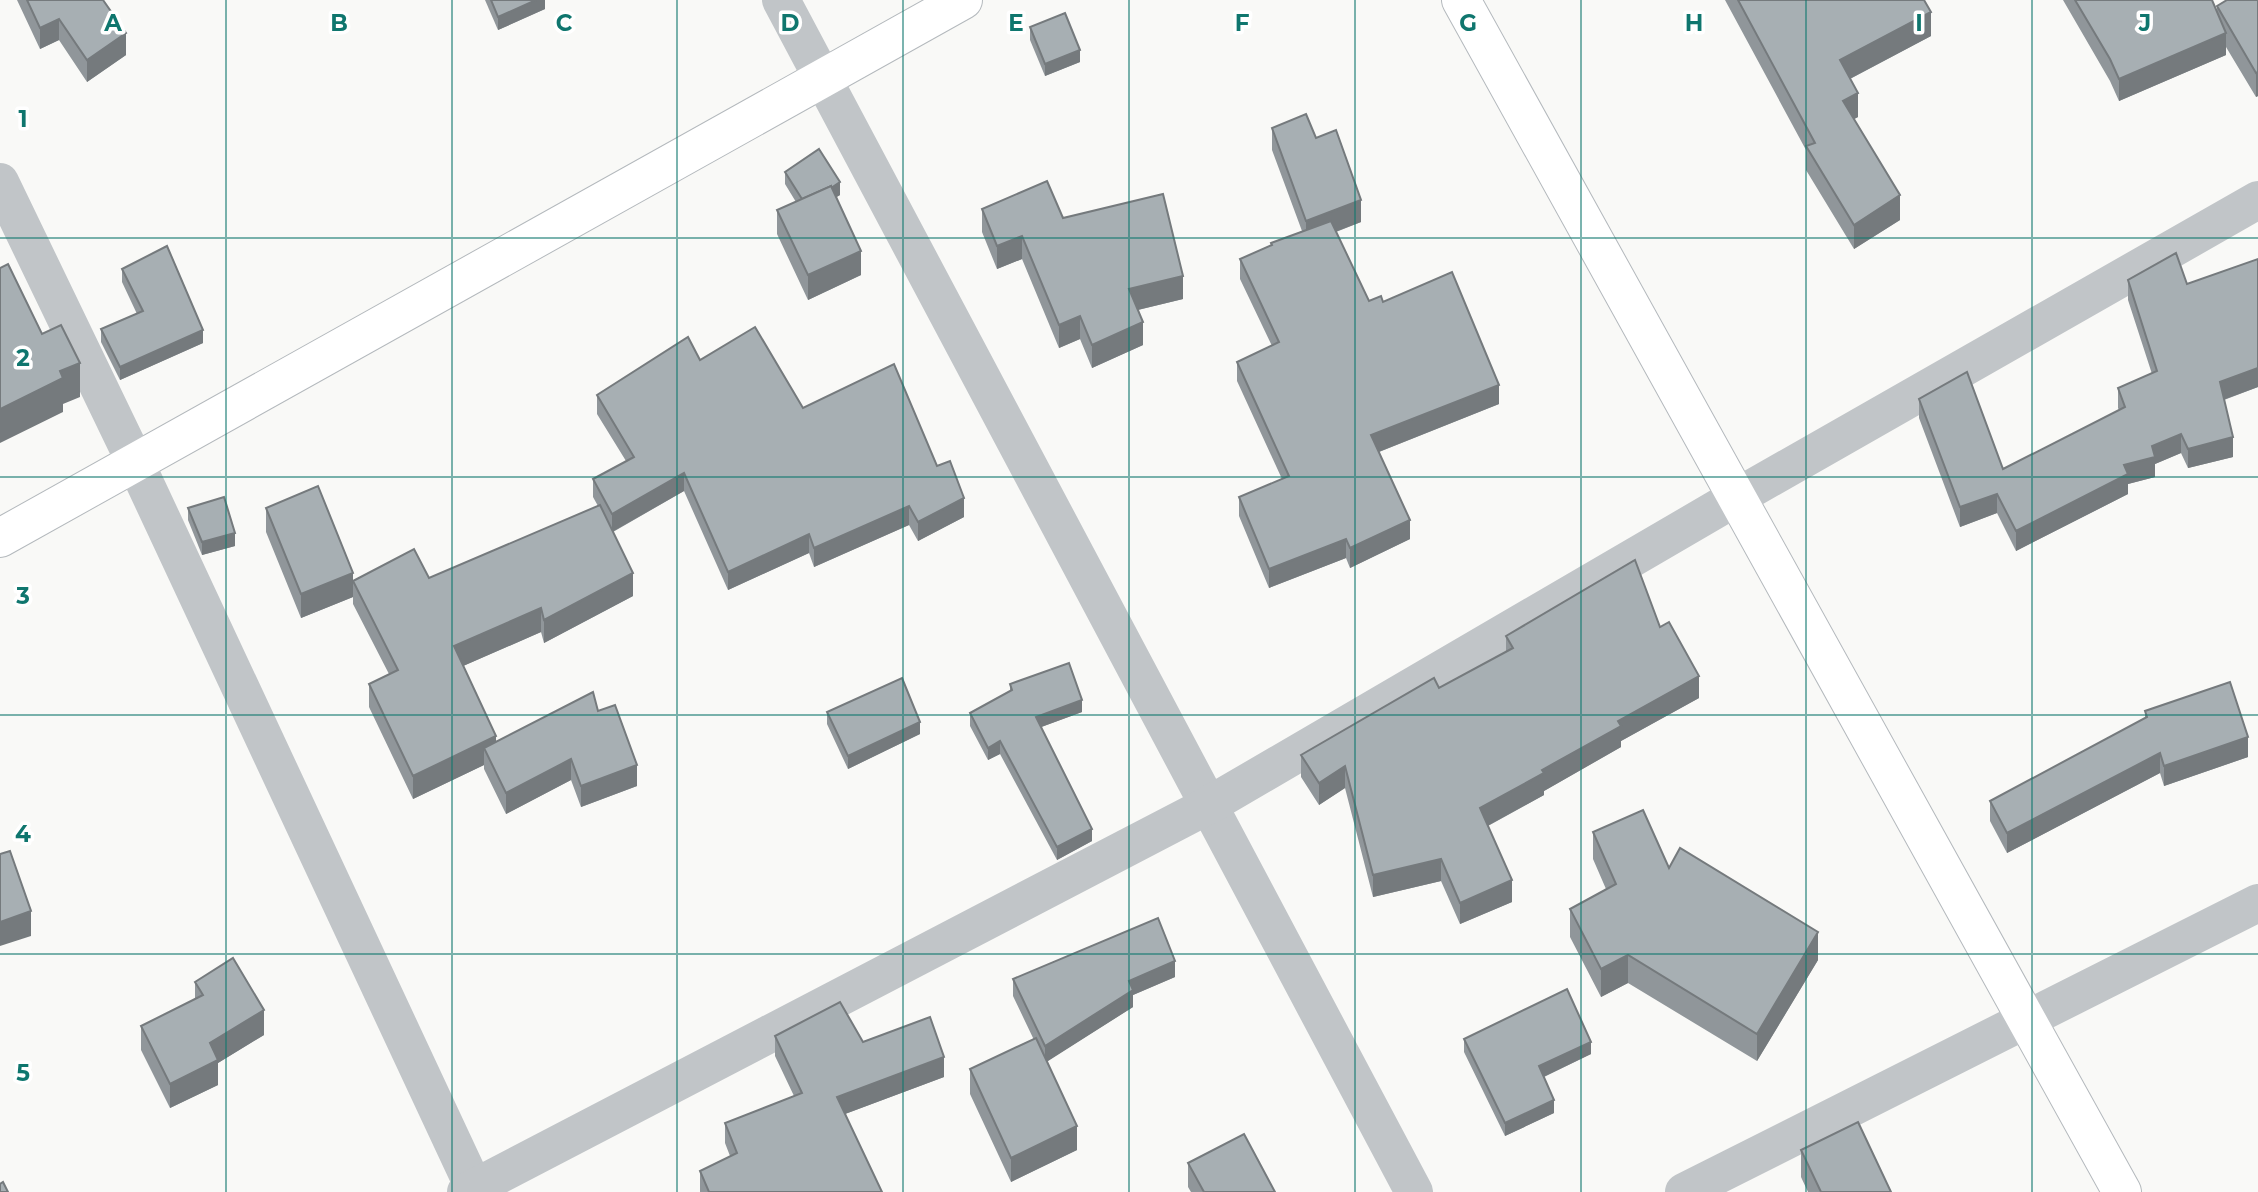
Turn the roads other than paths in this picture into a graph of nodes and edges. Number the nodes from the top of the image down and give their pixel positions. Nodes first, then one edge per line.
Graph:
1 (782, 0) edge
2 (963, 0) edge
3 (1461, 0) edge
4 (822, 79) junction
5 (0, 182) edge
6 (2258, 200) edge
7 (135, 463) junction
8 (1737, 497) junction
9 (0, 538) edge
10 (1209, 805) junction
11 (2258, 903) edge
12 (2025, 1018) junction
13 (472, 1190) edge
14 (1414, 1192) edge
15 (1684, 1192) edge
16 (2122, 1192) edge

1 - 4 street
2 - 4 street
3 - 8 street
4 - 7 street
4 - 10 street
5 - 7 street
6 - 8 street
7 - 9 street
7 - 13 street
8 - 10 street
8 - 12 street
10 - 13 street
10 - 14 street
11 - 12 street
12 - 15 street
12 - 16 street

